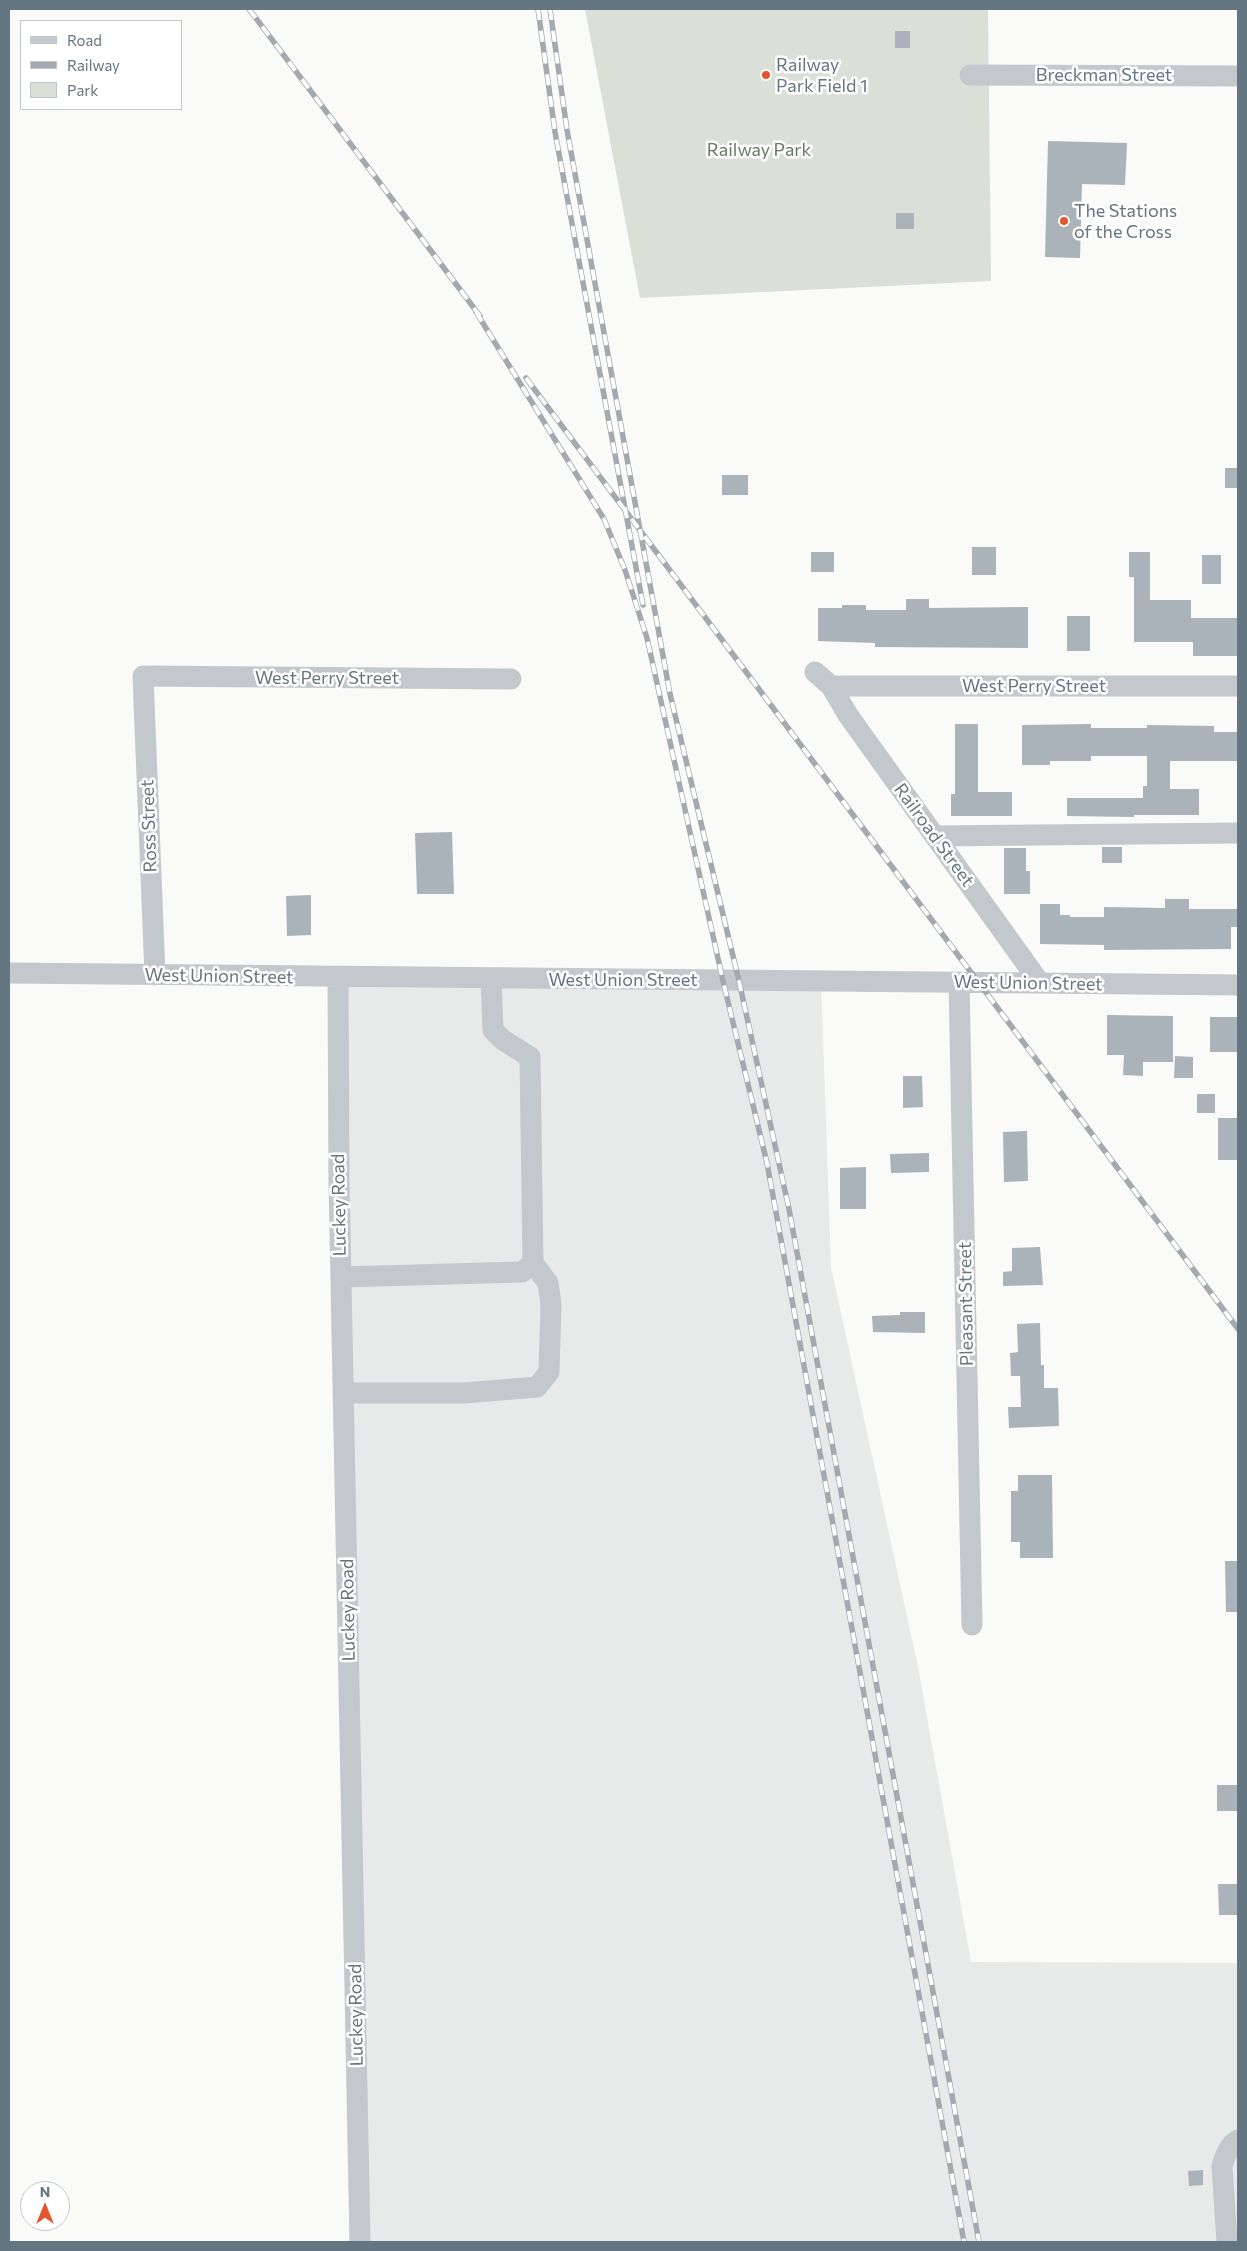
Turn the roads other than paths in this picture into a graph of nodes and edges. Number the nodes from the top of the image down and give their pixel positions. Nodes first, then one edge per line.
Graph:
1 (970, 75) dead end
2 (1238, 76) edge
3 (814, 672) dead end
4 (143, 676) joint
5 (511, 679) dead end
6 (830, 686) junction
7 (1238, 686) edge
8 (1238, 833) edge
9 (935, 836) junction
10 (9, 974) edge
11 (155, 975) junction
12 (338, 977) junction
13 (491, 978) junction
14 (959, 983) junction
15 (1040, 983) junction
16 (1238, 986) edge
17 (532, 1263) junction
18 (341, 1277) junction
19 (343, 1393) junction
20 (972, 1625) dead end
21 (1238, 2140) edge
22 (360, 2242) edge
23 (1228, 2242) edge

1 - 2 street, Breckman Street
3 - 6 street, Railroad Street
4 - 5 street, West Perry Street
4 - 11 street, Ross Street
6 - 7 street, West Perry Street
6 - 9 street, Railroad Street
8 - 9 street
9 - 15 street, Railroad Street
10 - 11 street, West Union Street
11 - 12 street, West Union Street
12 - 13 street, West Union Street
12 - 18 street, Luckey Road
13 - 14 street, West Union Street
13 - 17 street
14 - 15 street, West Union Street
14 - 20 street, Pleasant Street
15 - 16 street, West Union Street
17 - 18 street
17 - 19 street
18 - 19 street, Luckey Road
19 - 22 street, Luckey Road
21 - 23 street

